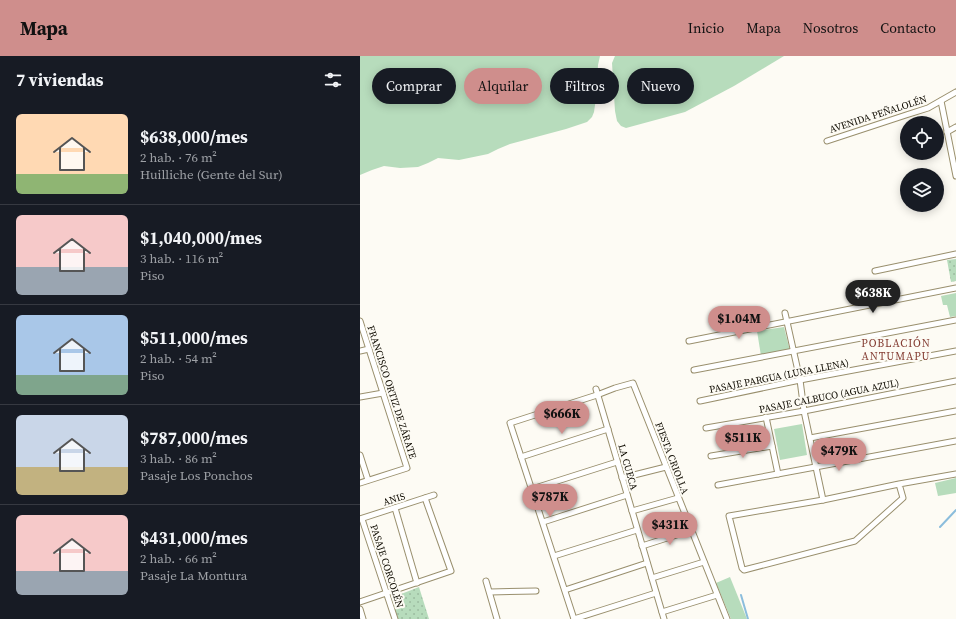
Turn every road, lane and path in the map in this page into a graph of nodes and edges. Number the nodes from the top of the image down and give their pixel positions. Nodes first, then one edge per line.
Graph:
1 (956, 92) edge
2 (941, 101) junction
3 (956, 127) edge
4 (947, 132) junction
5 (827, 141) dead end
6 (955, 161) edge
7 (956, 176) edge
8 (956, 254) edge
9 (875, 271) dead end
10 (956, 288) edge
11 (785, 313) dead end
12 (956, 320) edge
13 (360, 321) edge
14 (786, 322) junction
15 (689, 341) dead end
16 (369, 349) junction
17 (360, 351) edge
18 (793, 351) junction
19 (956, 351) edge
20 (694, 370) dead end
21 (800, 380) junction
22 (956, 381) edge
23 (596, 389) dead end
24 (383, 393) junction
25 (598, 395) junction
26 (360, 396) edge
27 (700, 401) dead end
28 (804, 411) junction
29 (956, 411) edge
30 (766, 417) junction
31 (706, 428) dead end
32 (608, 429) junction
33 (810, 438) junction
34 (956, 441) edge
35 (772, 446) junction
36 (360, 455) edge
37 (711, 456) dead end
38 (521, 457) junction
39 (617, 462) junction
40 (666, 467) junction
41 (816, 467) junction
42 (778, 474) junction
43 (956, 474) edge
44 (622, 478) junction
45 (368, 480) junction
46 (360, 483) edge
47 (899, 484) junction
48 (718, 485) dead end
49 (532, 489) junction
50 (434, 495) dead end
51 (627, 495) junction
52 (426, 498) junction
53 (678, 498) junction
54 (823, 500) junction
55 (395, 508) junction
56 (632, 511) junction
57 (361, 519) edge
58 (543, 522) junction
59 (637, 530) junction
60 (692, 530) junction
61 (642, 546) junction
62 (554, 556) junction
63 (704, 562) junction
64 (647, 563) junction
65 (652, 578) junction
66 (486, 581) dead end
67 (417, 583) junction
68 (565, 590) junction
69 (536, 591) dead end
70 (490, 592) junction
71 (386, 593) junction
72 (656, 593) junction
73 (717, 595) junction
74 (360, 602) edge
75 (360, 609) edge
76 (662, 612) junction
77 (363, 619) edge
78 (395, 619) edge
79 (497, 619) edge
80 (574, 619) edge
81 (664, 619) edge
82 (726, 619) edge

1 - 2 street, AVENIDA PEÑALOLÉN
2 - 4 street
2 - 5 street, AVENIDA PEÑALOLÉN
3 - 4 street
4 - 6 street
6 - 7 street
8 - 9 street
10 - 14 street
11 - 14 street
12 - 18 street
13 - 16 street, FRANCISCO ORTIZ DE ZÁRATE
14 - 15 street
14 - 18 street
16 - 17 street
16 - 24 street, FRANCISCO ORTIZ DE ZÁRATE
18 - 20 street
18 - 21 street
19 - 21 street, PASAJE PARGUA (LUNA LLENA)
21 - 27 street, PASAJE PARGUA (LUNA LLENA)
21 - 28 street
22 - 28 street, PASAJE CALBUCO (AGUA AZUL)
23 - 25 street, LA CUECA
24 - 26 street
24 - 45 street, FRANCISCO ORTIZ DE ZÁRATE
25 - 32 street, LA CUECA
25 - 38 street
25 - 40 street, FIESTA CRIOLLA
28 - 30 street, PASAJE CALBUCO (AGUA AZUL)
28 - 33 street
29 - 33 street
30 - 31 street, PASAJE CALBUCO (AGUA AZUL)
30 - 35 street
32 - 38 street
32 - 39 street, LA CUECA
33 - 41 street
34 - 41 street
35 - 37 street
35 - 42 street
36 - 45 street
38 - 49 street
39 - 44 street, LA CUECA
39 - 49 street
40 - 44 street
40 - 53 street, FIESTA CRIOLLA
41 - 42 street
41 - 54 street
42 - 48 street
43 - 47 street
44 - 51 street, LA CUECA
45 - 46 street
47 - 54 street
47 - 54 street
49 - 58 street
50 - 52 street, ANIS
51 - 56 street, LA CUECA
51 - 58 street
52 - 55 street, ANIS
52 - 67 street
53 - 56 street
53 - 60 street, FIESTA CRIOLLA
55 - 57 street, ANIS
55 - 67 street
56 - 59 street, LA CUECA
57 - 71 street, PASAJE CORCOLÉN
58 - 62 street
59 - 61 street, LA CUECA
59 - 62 street
60 - 61 street
60 - 63 street, FIESTA CRIOLLA
61 - 64 street, LA CUECA
62 - 68 street
63 - 65 street
63 - 73 street, FIESTA CRIOLLA
64 - 65 street, LA CUECA
64 - 68 street
65 - 72 street, LA CUECA
66 - 70 street
67 - 71 street
68 - 80 street
69 - 70 street
70 - 79 street
71 - 74 street
71 - 78 street, PASAJE CORCOLÉN
72 - 76 street, LA CUECA
72 - 80 street
73 - 76 street
73 - 82 street, FIESTA CRIOLLA
75 - 77 street
76 - 81 street, LA CUECA

